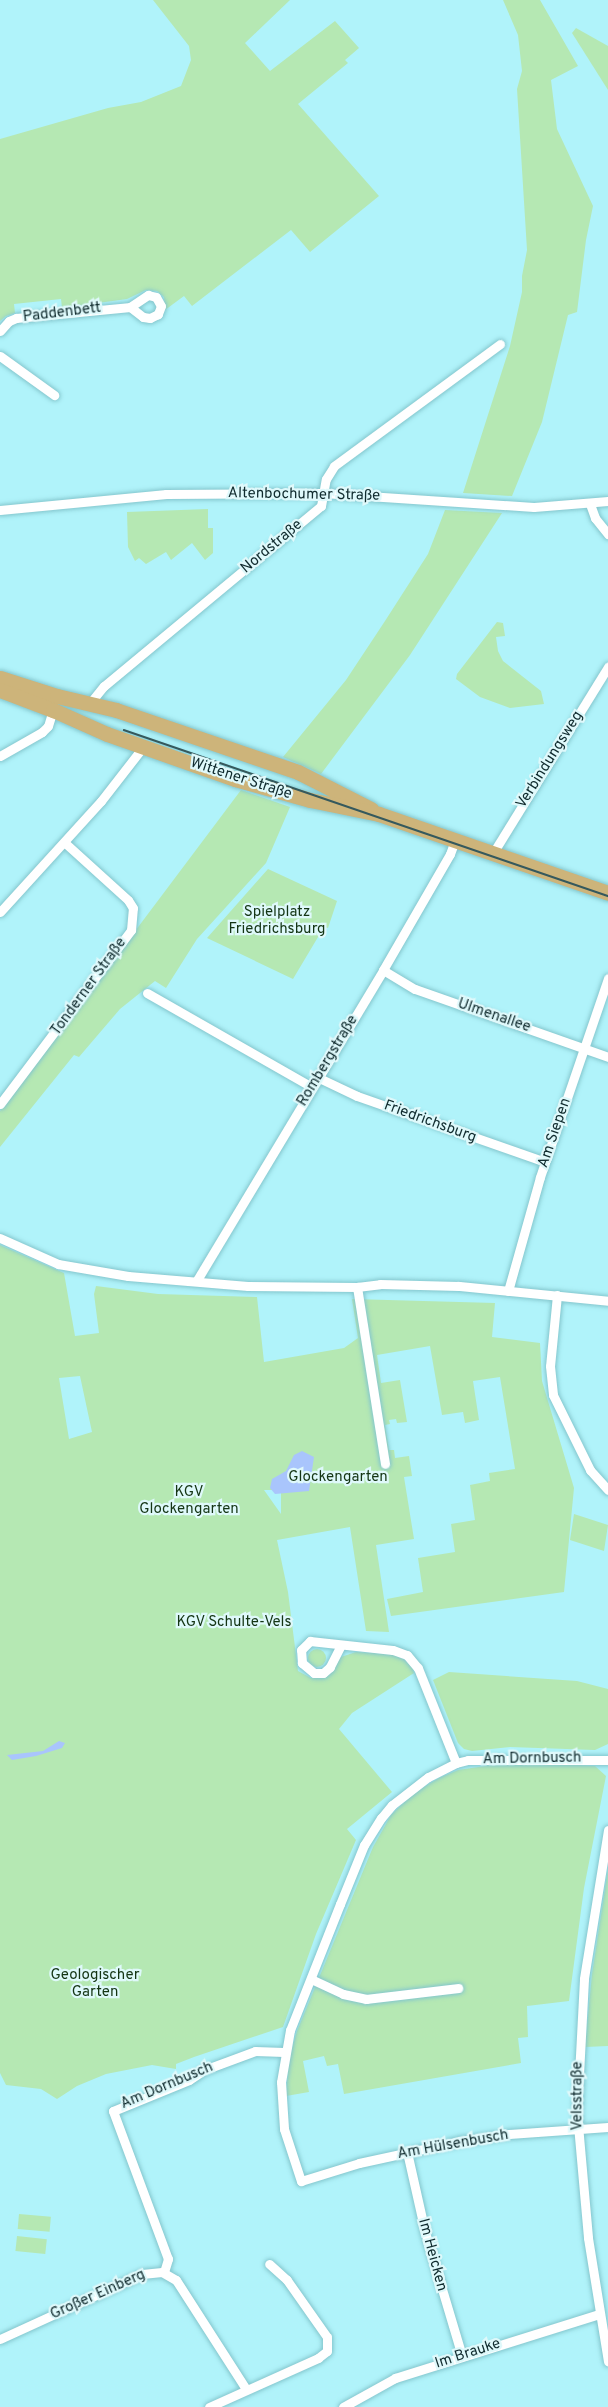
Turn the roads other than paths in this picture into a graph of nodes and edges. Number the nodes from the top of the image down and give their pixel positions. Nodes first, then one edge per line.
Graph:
1 (130, 306) dead end
2 (0, 331) edge
3 (500, 344) dead end
4 (0, 356) edge
5 (54, 395) dead end
6 (323, 493) junction
7 (608, 501) edge
8 (590, 504) junction
9 (0, 510) edge
10 (608, 534) edge
11 (608, 667) edge
12 (0, 678) edge
13 (0, 690) edge
14 (90, 703) junction
15 (53, 710) junction
16 (116, 710) junction
17 (106, 734) junction
18 (143, 747) junction
19 (0, 756) edge
20 (379, 814) junction
21 (455, 840) junction
22 (64, 842) junction
23 (493, 853) junction
24 (608, 893) edge
25 (0, 912) edge
26 (383, 970) junction
27 (608, 978) edge
28 (147, 993) dead end
29 (584, 1048) junction
30 (608, 1057) edge
31 (317, 1077) junction
32 (312, 1087) junction
33 (0, 1104) edge
34 (545, 1162) junction
35 (0, 1238) edge
36 (197, 1280) junction
37 (357, 1287) junction
38 (508, 1291) junction
39 (557, 1295) junction
40 (608, 1300) edge
41 (385, 1464) dead end
42 (608, 1490) edge
43 (341, 1644) junction
44 (608, 1760) edge
45 (456, 1763) junction
46 (608, 1830) edge
47 (311, 1979) junction
48 (458, 1989) dead end
49 (284, 2052) junction
50 (608, 2127) edge
51 (577, 2128) junction
52 (407, 2152) junction
53 (301, 2181) joint
54 (269, 2264) dead end
55 (164, 2272) junction
56 (599, 2314) junction
57 (0, 2339) edge
58 (462, 2356) junction
59 (608, 2361) edge
60 (246, 2389) junction
61 (209, 2407) edge
62 (343, 2407) edge

1 - 2 street, Paddenbett
3 - 6 street, Nordstraße
4 - 5 street
6 - 8 street, Altenbochumer Straße
6 - 9 street, Altenbochumer Straße
6 - 14 street, Nordstraße
7 - 8 street, Altenbochumer Straße
8 - 10 street
11 - 23 street, Verbindungsweg
12 - 14 main road, Wittener Straße
13 - 15 main road, Wittener Straße
14 - 16 main road, Wittener Straße
15 - 17 main road, Wittener Straße
15 - 19 street
16 - 17 main road
16 - 20 main road, Wittener Straße
17 - 18 main road, Wittener Straße
18 - 20 main road, Wittener Straße
18 - 22 street
20 - 21 main road, Wittener Straße
21 - 23 main road, Wittener Straße
21 - 26 street, Rombergstraße
22 - 25 street
22 - 33 street, Tonderner Straße
23 - 24 main road, Wittener Straße
26 - 29 street, Ulmenallee
26 - 31 street, Rombergstraße
27 - 29 street, Am Siepen
28 - 32 street
29 - 30 street, Ulmenallee
29 - 34 street, Am Siepen
31 - 32 street, Rombergstraße
31 - 34 street, Friedrichsburg
32 - 36 street, Rombergstraße
34 - 38 street, Am Siepen
35 - 36 street
36 - 37 street
37 - 38 street
37 - 41 street
38 - 39 street
39 - 40 street
39 - 42 street
43 - 43 street
43 - 45 street
44 - 45 street, Am Dornbusch
45 - 47 street, Am Dornbusch
46 - 51 street, Velsstraße
47 - 48 street
47 - 49 street, Am Dornbusch
49 - 53 street, Am Dornbusch
49 - 55 street, Am Dornbusch
50 - 51 street, Am Hülsenbusch
51 - 52 street, Am Hülsenbusch
51 - 56 street, Velsstraße
52 - 53 street, Am Hülsenbusch
52 - 58 street, Im Heicken
54 - 60 street
55 - 57 street, Großer Einberg
55 - 60 street, Großer Einberg
56 - 58 street, Im Brauke
56 - 59 street, Velsstraße
58 - 62 street, Im Brauke
60 - 61 street

